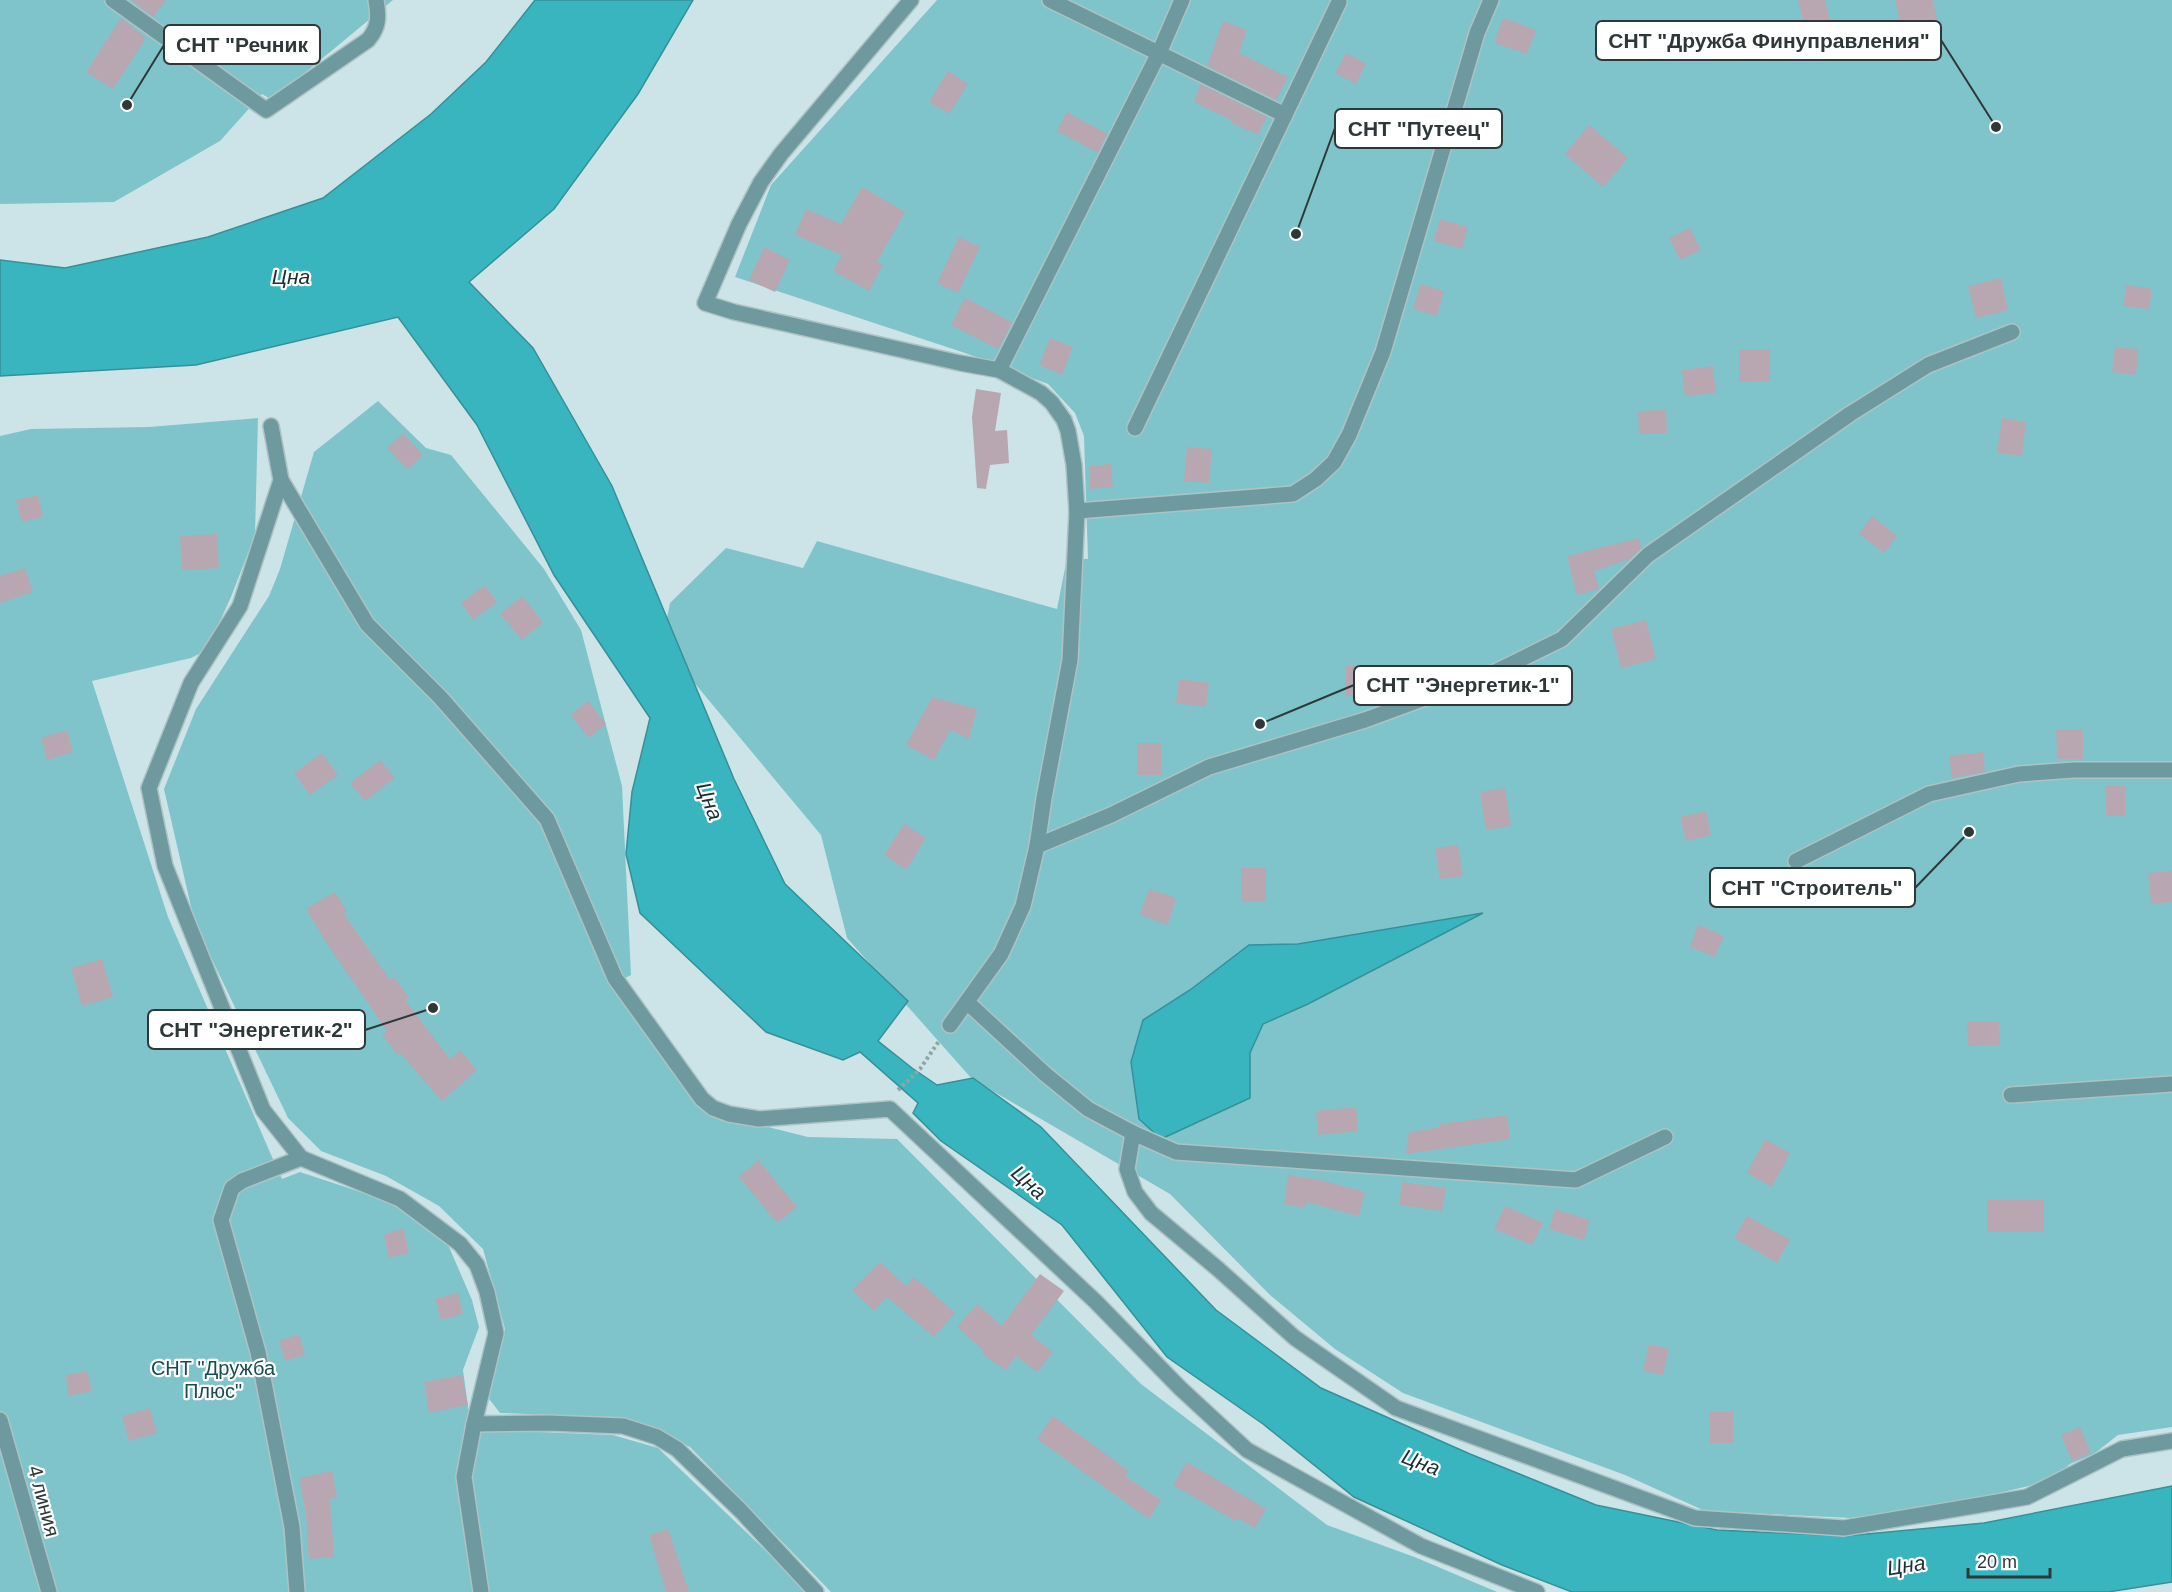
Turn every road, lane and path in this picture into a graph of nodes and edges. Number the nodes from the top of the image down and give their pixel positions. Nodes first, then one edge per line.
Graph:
1 (113, 0) edge
2 (376, 0) edge
3 (911, 0) edge
4 (1050, 0) edge
5 (1182, 0) edge
6 (1491, 0) edge
7 (1339, 2) dead end
8 (1159, 53) junction
9 (1285, 115) junction
10 (2012, 332) dead end
11 (999, 370) junction
12 (271, 426) dead end
13 (1135, 428) dead end
14 (281, 480) junction
15 (1077, 511) junction
16 (2172, 770) edge
17 (1037, 846) junction
18 (1796, 861) dead end
19 (968, 1003) junction
20 (950, 1025) joint
21 (2172, 1084) edge
22 (898, 1090) dead end
23 (2011, 1095) dead end
24 (1133, 1133) junction
25 (1665, 1137) dead end
26 (301, 1158) junction
27 (0, 1420) edge
28 (474, 1424) junction
29 (2172, 1441) edge
30 (49, 1592) edge
31 (297, 1592) edge
32 (481, 1592) edge
33 (816, 1592) edge
34 (1537, 1592) edge

1 - 2 lane
3 - 11 lane
4 - 8 lane
5 - 8 lane
6 - 15 lane
7 - 9 lane
8 - 9 lane
8 - 11 lane
9 - 13 lane
10 - 17 lane
11 - 15 lane
12 - 14 lane
14 - 26 lane
14 - 34 lane
15 - 17 lane
16 - 18 lane
17 - 19 lane
19 - 20 lane
19 - 24 lane
20 - 22 path
21 - 23 lane
24 - 25 lane
24 - 29 lane
26 - 28 lane
26 - 31 lane
27 - 30 lane, 4 линия
28 - 32 lane
28 - 33 lane

